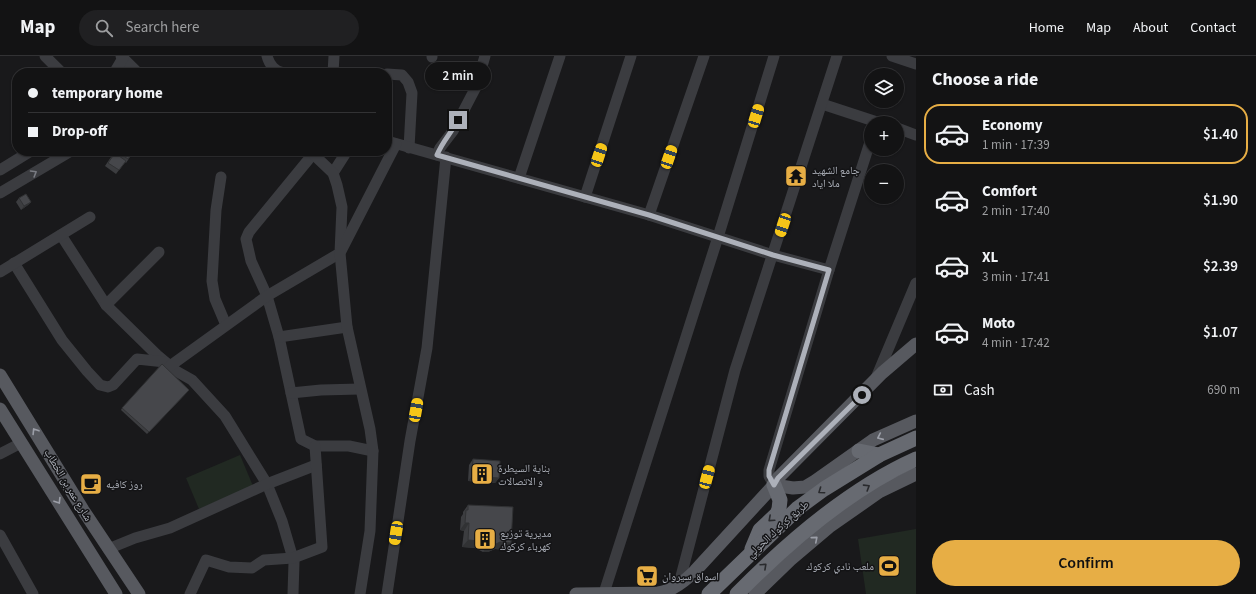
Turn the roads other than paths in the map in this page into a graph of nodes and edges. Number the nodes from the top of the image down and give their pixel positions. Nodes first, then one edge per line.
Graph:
1 (45, 56) edge
2 (267, 56) edge
3 (334, 56) edge
4 (485, 56) edge
5 (560, 56) edge
6 (631, 56) edge
7 (704, 56) edge
8 (774, 56) edge
9 (837, 56) edge
10 (892, 56) edge
11 (122, 57) edge
12 (916, 64) edge
13 (57, 68) edge
14 (116, 68) edge
15 (133, 68) edge
16 (274, 68) edge
17 (333, 68) edge
18 (392, 74) edge
19 (822, 104) junction
20 (864, 119) edge
21 (904, 131) edge
22 (916, 135) edge
23 (392, 143) edge
24 (409, 148) junction
25 (23, 156) edge
26 (63, 156) edge
27 (310, 156) edge
28 (317, 156) edge
29 (344, 156) edge
30 (386, 156) edge
31 (441, 156) junction
32 (866, 156) edge
33 (0, 170) edge
34 (333, 173) junction
35 (221, 177) dead end
36 (519, 178) junction
37 (0, 193) edge
38 (585, 197) junction
39 (649, 215) junction
40 (90, 217) dead end
41 (61, 235) junction
42 (718, 237) junction
43 (159, 252) dead end
44 (340, 254) junction
45 (773, 255) junction
46 (14, 263) junction
47 (829, 270) junction
48 (0, 272) edge
49 (916, 283) edge
50 (267, 296) junction
51 (106, 305) junction
52 (226, 325) junction
53 (347, 327) junction
54 (279, 337) junction
55 (916, 344) edge
56 (149, 347) junction
57 (916, 352) edge
58 (182, 358) junction
59 (137, 360) junction
60 (168, 364) junction
61 (0, 375) edge
62 (192, 380) junction
63 (873, 384) junction
64 (360, 389) junction
65 (291, 393) junction
66 (12, 395) junction
67 (0, 403) edge
68 (0, 409) edge
69 (916, 421) edge
70 (916, 438) edge
71 (21, 443) junction
72 (315, 446) junction
73 (859, 450) junction
74 (373, 451) junction
75 (0, 454) edge
76 (879, 456) junction
77 (916, 459) edge
78 (316, 465) junction
79 (57, 467) junction
80 (916, 474) edge
81 (42, 477) junction
82 (267, 484) junction
83 (774, 485) junction
84 (0, 535) edge
85 (108, 549) junction
86 (749, 555) junction
87 (293, 558) junction
88 (675, 589) edge
89 (604, 593) junction
90 (32, 594) edge
91 (116, 594) edge
92 (139, 594) edge
93 (190, 594) edge
94 (293, 594) edge
95 (360, 594) edge
96 (387, 594) edge
97 (576, 594) edge
98 (709, 594) edge
99 (737, 594) edge
100 (755, 594) edge

1 - 13 street
2 - 16 street
3 - 17 street
4 - 31 street
5 - 36 street
6 - 38 street
7 - 39 street
8 - 42 street
9 - 19 street
10 - 12 street
11 - 14 street
11 - 15 street
18 - 24 street
19 - 20 street
19 - 45 street
21 - 22 street
23 - 24 street
24 - 31 street
25 - 33 street
37 -> 26 street
27 - 50 street
28 - 34 street
29 - 34 street
30 - 44 street
31 - 36 street
31 - 96 street
32 - 47 street
34 - 44 street
35 - 52 street
36 - 38 street
38 - 39 street
39 - 42 street
40 - 41 street
41 - 46 street
41 - 51 street
42 - 45 street
42 - 89 street
43 - 51 street
44 - 50 street
44 - 53 street
45 - 47 street
45 - 88 street
46 - 48 street
46 - 59 street
47 - 83 street
49 - 63 street
50 - 52 street
50 - 54 street
51 - 56 street
52 - 58 street
53 - 54 street
53 - 64 street
54 - 65 street
55 - 63 main road
56 - 59 street
56 - 60 street
57 - 83 main road
58 - 60 street
58 - 62 street
59 - 60 street
60 - 62 street
61 - 66 main road, شارع عمر بن الخطاب
62 - 82 street
63 - 83 main road
64 - 65 street
64 - 74 street
65 - 72 street
66 - 67 main road
79 -> 66 main road, شارع عمر بن الخطاب
68 - 71 main road, شارع عمر بن الخطاب
69 -> 73 main road
70 - 76 highway, طريق كركوك الحولي
71 - 75 street
71 - 81 main road, شارع عمر بن الخطاب
72 - 74 street
72 - 78 street
73 - 76 highway
73 - 83 main road
74 - 95 street
76 -> 86 highway, طريق كركوك الحولي
99 -> 77 highway, طريق كركوك الحولي
78 - 82 street
78 - 87 street
79 - 81 main road
79 - 85 main road, شارع عمر بن الخطاب
100 -> 80 main road
81 -> 91 main road, شارع عمر بن الخطاب
82 - 85 street
82 - 87 street
83 -> 86 highway
83 - 88 main road
84 - 90 street
85 - 92 main road, شارع عمر بن الخطاب
86 - 98 highway, طريق كركوك الحولي
87 - 93 street
87 - 94 street
88 - 89 main road
89 - 97 main road

